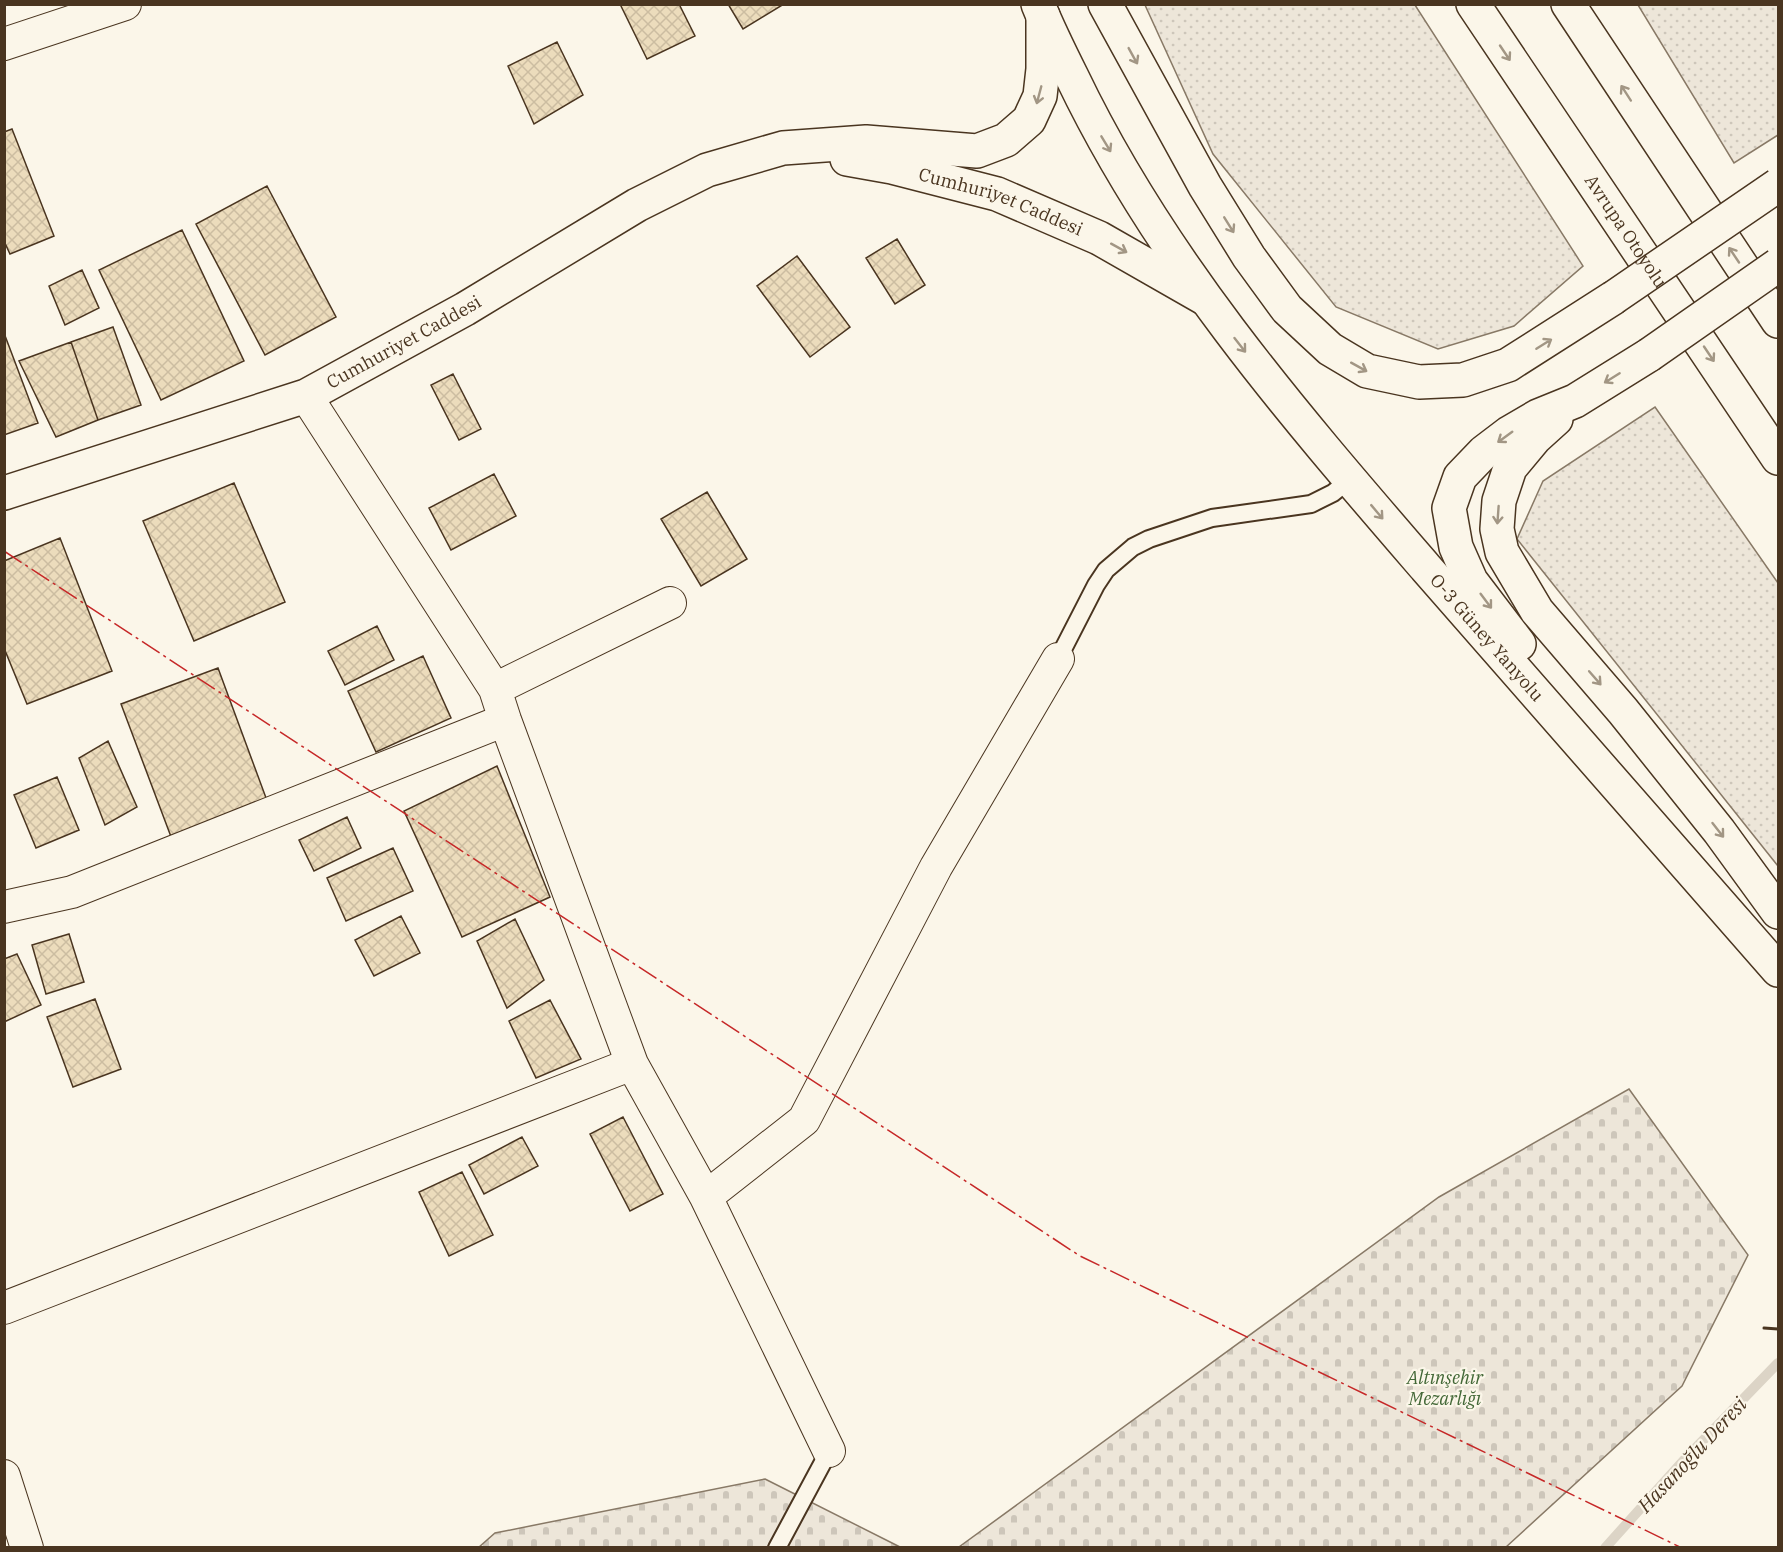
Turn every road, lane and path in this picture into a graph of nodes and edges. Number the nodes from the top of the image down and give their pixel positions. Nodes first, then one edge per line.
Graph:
1 (125, 4) edge
2 (1105, 4) edge
3 (1473, 4) edge
4 (1568, 4) edge
5 (1041, 10) edge
6 (4, 44) edge
7 (783, 148) junction
8 (1779, 185) edge
9 (1779, 265) edge
10 (1204, 298) junction
11 (1779, 321) edge
12 (306, 396) junction
13 (1575, 401) junction
14 (1779, 458) edge
15 (1350, 479) junction
16 (4, 493) edge
17 (670, 603) dead end
18 (1058, 660) joint
19 (495, 689) junction
20 (505, 720) junction
21 (4, 907) edge
22 (1779, 912) edge
23 (1779, 954) edge
24 (1779, 970) edge
25 (632, 1064) junction
26 (706, 1197) junction
27 (4, 1308) edge
28 (829, 1451) joint
29 (4, 1476) edge
30 (27, 1548) edge
31 (777, 1548) edge

1 - 6 street
2 -> 8 main road, bridge
3 -> 14 main road, Avrupa Otoyolu
11 -> 4 main road
5 -> 7 main road, Cumhuriyet Caddesi
5 -> 10 main road, O-3 Güney Yanyolu
7 -> 10 main road, Cumhuriyet Caddesi
7 - 12 main road, Cumhuriyet Caddesi
9 -> 13 main road, bridge
10 -> 15 main road, O-3 Güney Yanyolu
12 - 16 main road, Cumhuriyet Caddesi
12 - 19 street
13 -> 22 main road
13 -> 23 main road
15 - 18 lane
15 -> 24 main road, O-3 Güney Yanyolu
17 - 19 street
18 - 26 street
19 - 20 street
20 - 21 street
20 - 25 street
25 - 26 street
25 - 27 street
26 - 28 street
28 - 31 lane
29 - 30 street

